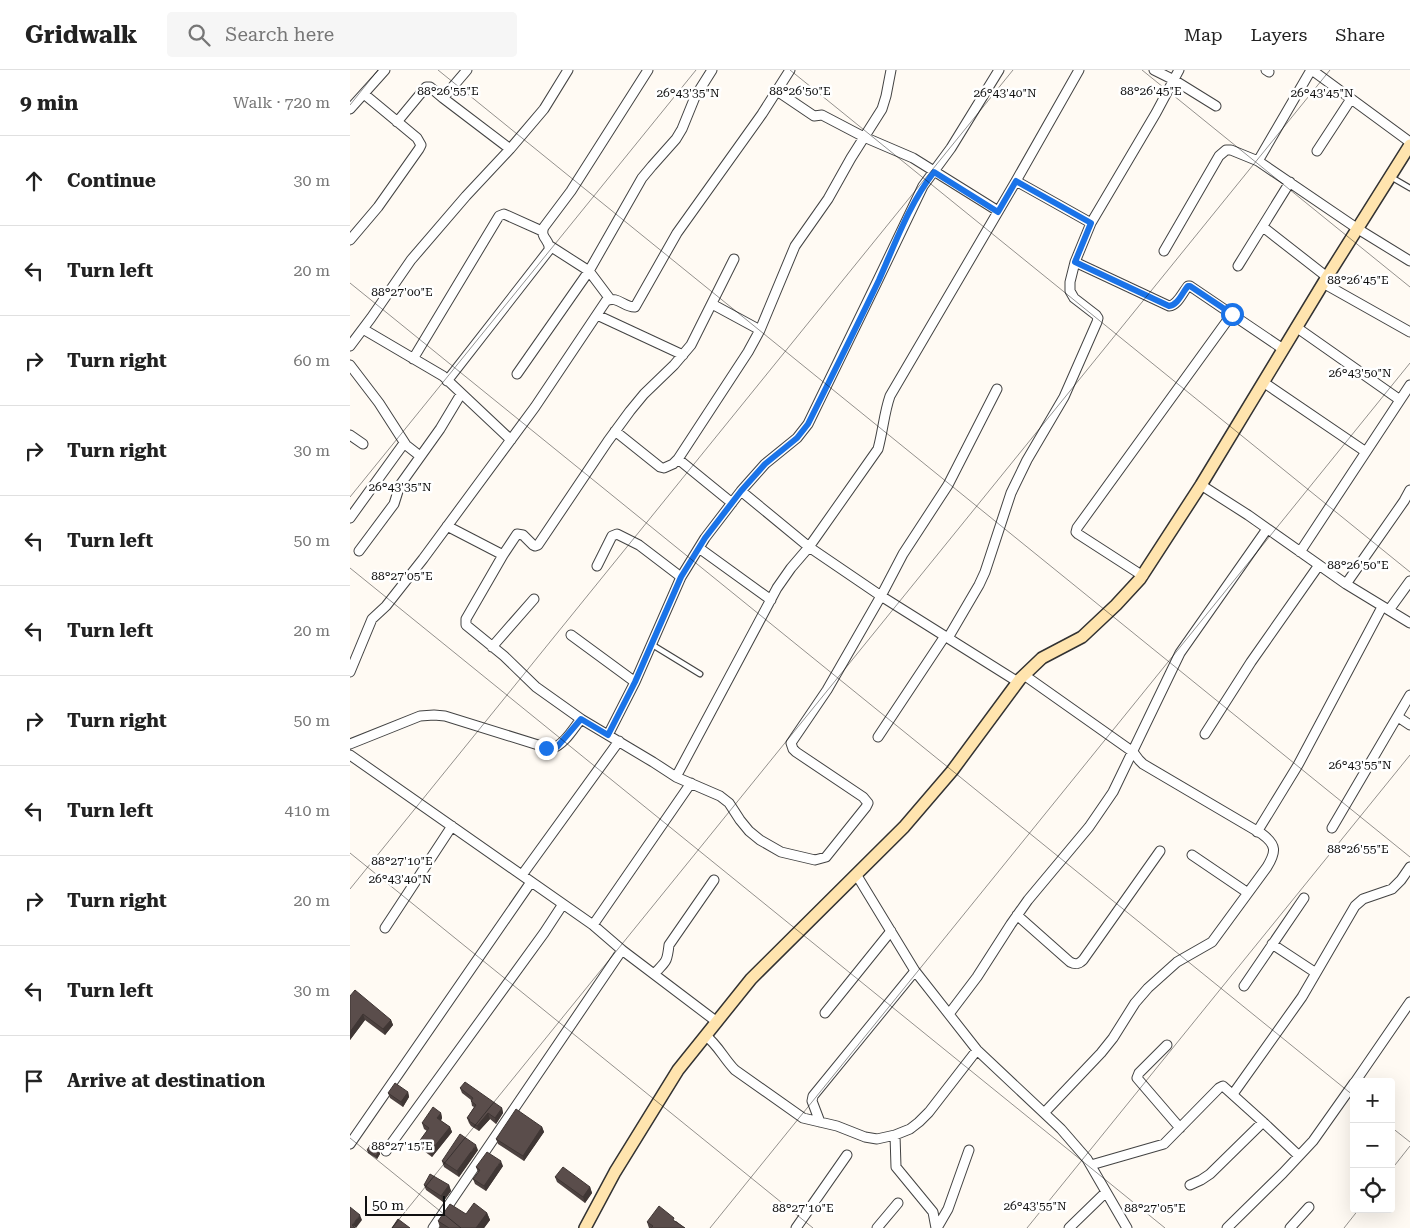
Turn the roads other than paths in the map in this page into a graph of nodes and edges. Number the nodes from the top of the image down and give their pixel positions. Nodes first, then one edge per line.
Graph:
1 (385, 70) edge
2 (467, 70) edge
3 (568, 70) edge
4 (648, 70) edge
5 (712, 70) edge
6 (790, 70) edge
7 (891, 70) edge
8 (999, 70) edge
9 (1079, 70) edge
10 (1154, 70) edge
11 (1179, 70) edge
12 (1312, 70) edge
13 (1174, 80) junction
14 (777, 91) junction
15 (364, 94) junction
16 (443, 98) junction
17 (1351, 99) junction
18 (1216, 106) dead end
19 (350, 109) edge
20 (397, 122) junction
21 (864, 137) junction
22 (1410, 144) edge
23 (510, 149) junction
24 (1317, 151) dead end
25 (1258, 161) junction
26 (934, 172) junction
27 (1390, 176) junction
28 (1016, 181) junction
29 (1290, 182) junction
30 (1410, 188) edge
31 (998, 212) junction
32 (1091, 223) junction
33 (1263, 227) junction
34 (1358, 228) junction
35 (542, 232) junction
36 (350, 240) edge
37 (550, 246) junction
38 (1164, 251) dead end
39 (734, 259) dead end
40 (1410, 261) edge
41 (1075, 262) junction
42 (1238, 266) dead end
43 (589, 271) junction
44 (1325, 280) junction
45 (610, 299) junction
46 (712, 304) junction
47 (1232, 314) junction
48 (597, 315) junction
49 (1296, 327) junction
50 (363, 329) junction
51 (760, 330) junction
52 (1410, 332) edge
53 (350, 346) edge
54 (1283, 349) junction
55 (683, 355) junction
56 (413, 358) junction
57 (350, 365) edge
58 (517, 374) dead end
59 (447, 381) junction
60 (1263, 382) junction
61 (1410, 385) edge
62 (997, 389) dead end
63 (461, 394) junction
64 (1400, 400) junction
65 (350, 435) edge
66 (612, 435) junction
67 (510, 440) junction
68 (363, 444) dead end
69 (406, 444) junction
70 (1366, 452) junction
71 (420, 456) junction
72 (676, 461) junction
73 (1201, 485) junction
74 (1410, 490) edge
75 (741, 491) junction
76 (732, 503) junction
77 (350, 518) edge
78 (448, 526) junction
79 (1267, 529) junction
80 (809, 547) junction
81 (699, 548) junction
82 (359, 551) dead end
83 (1300, 552) junction
84 (503, 555) junction
85 (1320, 565) junction
86 (597, 566) dead end
87 (1142, 576) junction
88 (681, 577) junction
89 (1410, 582) edge
90 (1346, 584) junction
91 (882, 596) junction
92 (534, 599) dead end
93 (771, 600) junction
94 (1386, 608) junction
95 (1410, 623) edge
96 (570, 635) dead end
97 (946, 637) junction
98 (651, 644) junction
99 (492, 647) junction
100 (350, 672) edge
101 (700, 674) dead end
102 (1021, 678) junction
103 (635, 682) junction
104 (1410, 695) edge
105 (1398, 717) junction
106 (581, 719) junction
107 (1410, 725) edge
108 (1204, 734) dead end
109 (608, 735) junction
110 (878, 736) dead end
111 (619, 741) junction
112 (350, 744) edge
113 (1133, 752) junction
114 (350, 755) edge
115 (676, 777) junction
116 (691, 784) junction
117 (452, 826) junction
118 (1332, 828) dead end
119 (1257, 832) junction
120 (1160, 851) dead end
121 (1192, 854) dead end
122 (1410, 867) edge
123 (856, 874) junction
124 (522, 875) junction
125 (714, 880) dead end
126 (531, 882) junction
127 (1248, 893) junction
128 (1304, 898) dead end
129 (563, 904) junction
130 (1017, 915) junction
131 (593, 925) junction
132 (385, 928) dead end
133 (891, 931) junction
134 (1272, 944) junction
135 (622, 950) junction
136 (915, 970) junction
137 (1316, 973) junction
138 (654, 974) junction
139 (1244, 986) dead end
140 (1410, 1002) edge
141 (824, 1013) dead end
142 (949, 1014) junction
143 (717, 1022) junction
144 (706, 1036) junction
145 (1167, 1045) dead end
146 (977, 1050) junction
147 (1357, 1078) edge
148 (1350, 1089) edge
149 (1234, 1094) junction
150 (1044, 1113) junction
151 (820, 1122) junction
152 (1263, 1122) junction
153 (1180, 1128) junction
154 (895, 1135) junction
155 (350, 1144) edge
156 (969, 1150) dead end
157 (386, 1151) dead end
158 (847, 1155) dead end
159 (1299, 1156) junction
160 (1090, 1166) junction
161 (1190, 1186) dead end
162 (1106, 1192) junction
163 (898, 1203) dead end
164 (1310, 1207) dead end
165 (433, 1228) edge
166 (586, 1228) edge
167 (796, 1228) edge
168 (877, 1228) edge
169 (937, 1228) edge
170 (1069, 1228) edge
171 (1127, 1228) edge
172 (1227, 1228) edge
173 (1290, 1228) edge

1 - 15 street
2 - 16 street
3 - 23 street
4 - 35 street
5 - 43 street
6 - 14 street
7 - 21 street
8 - 26 street
9 - 28 street
10 - 13 street
11 - 13 street
12 - 17 street
12 - 25 street
13 - 18 street
13 - 32 street
14 - 21 street
14 - 45 street
15 - 19 street
15 - 20 street
16 - 20 street
16 - 23 street
17 - 22 street
17 - 24 street
20 - 36 street
21 - 26 street
21 - 51 street
22 - 27 street
23 - 50 street
25 - 29 street
25 - 38 street
26 - 31 street
26 - 75 street
27 - 30 lane
27 - 34 street
28 - 31 street
28 - 32 street
29 - 33 street
29 - 34 street
31 - 80 street
32 - 41 street
33 - 42 street
33 - 44 street
34 - 40 street
34 - 44 street
35 - 37 street
35 - 56 street
37 - 43 street
37 - 59 street
39 - 46 street
41 - 47 street
41 - 97 street
43 - 45 street
43 - 58 street
44 - 49 street
44 - 52 street
45 - 48 street
46 - 51 street
46 - 55 street
47 - 54 street
47 - 87 street
48 - 55 street
48 - 67 street
49 - 54 street
49 - 64 street
50 - 53 street
50 - 56 street
51 - 72 street
54 - 60 street
55 - 66 street
56 - 59 street
57 - 69 street
59 - 63 street
60 - 70 street
60 - 73 street
61 - 64 street
62 - 91 street
63 - 67 street
63 - 71 street
64 - 70 street
65 - 68 street
66 - 72 street
66 - 84 street
67 - 78 street
69 - 71 street
69 - 77 street
70 - 83 street
71 - 82 street
72 - 76 street
73 - 79 street
73 - 87 street
74 - 90 street
75 - 76 street
75 - 80 street
76 - 81 street
78 - 84 street
78 - 100 street
79 - 83 street
79 - 113 street
80 - 91 street
80 - 93 street
81 - 88 street
81 - 93 street
83 - 85 street
84 - 99 street
85 - 90 street
85 - 108 street
86 - 88 street
87 - 102 street
88 - 98 street
89 - 94 street
90 - 94 street
91 - 97 street
91 - 116 street
92 - 99 street
93 - 115 street
94 - 95 street
94 - 119 street
96 - 103 street
97 - 102 street
97 - 110 street
98 - 101 lane
98 - 103 street
99 - 106 street
102 - 113 street
102 - 123 street
103 - 109 street
104 - 105 street
105 - 107 street
105 - 118 street
106 - 109 street
106 - 112 street
109 - 111 street
111 - 115 street
111 - 124 street
113 - 119 street
113 - 130 street
114 - 117 street
115 - 116 street
116 - 131 street
117 - 124 street
117 - 132 street
119 - 127 street
120 - 130 street
121 - 127 street
122 - 137 street
123 - 133 street
123 - 143 street
124 - 126 street
125 - 138 street
126 - 129 street
126 - 155 street
127 - 150 street
128 - 134 street
129 - 131 street
129 - 157 street
130 - 142 street
131 - 135 street
133 - 136 street
133 - 141 street
134 - 137 street
134 - 139 street
135 - 138 street
135 - 165 street
136 - 142 street
136 - 151 street
137 - 149 street
138 - 143 street
140 - 147 street
142 - 146 street
143 - 144 street
144 - 151 street
144 - 166 street
145 - 153 street
146 - 150 street
146 - 154 street
148 - 159 street
149 - 152 street
149 - 153 street
150 - 160 street
151 - 154 street
152 - 159 street
152 - 161 street
153 - 160 street
154 - 169 street
156 - 169 street
158 - 167 street
159 - 172 street
160 - 162 street
162 - 170 street
162 - 171 street
163 - 168 street
164 - 173 street

